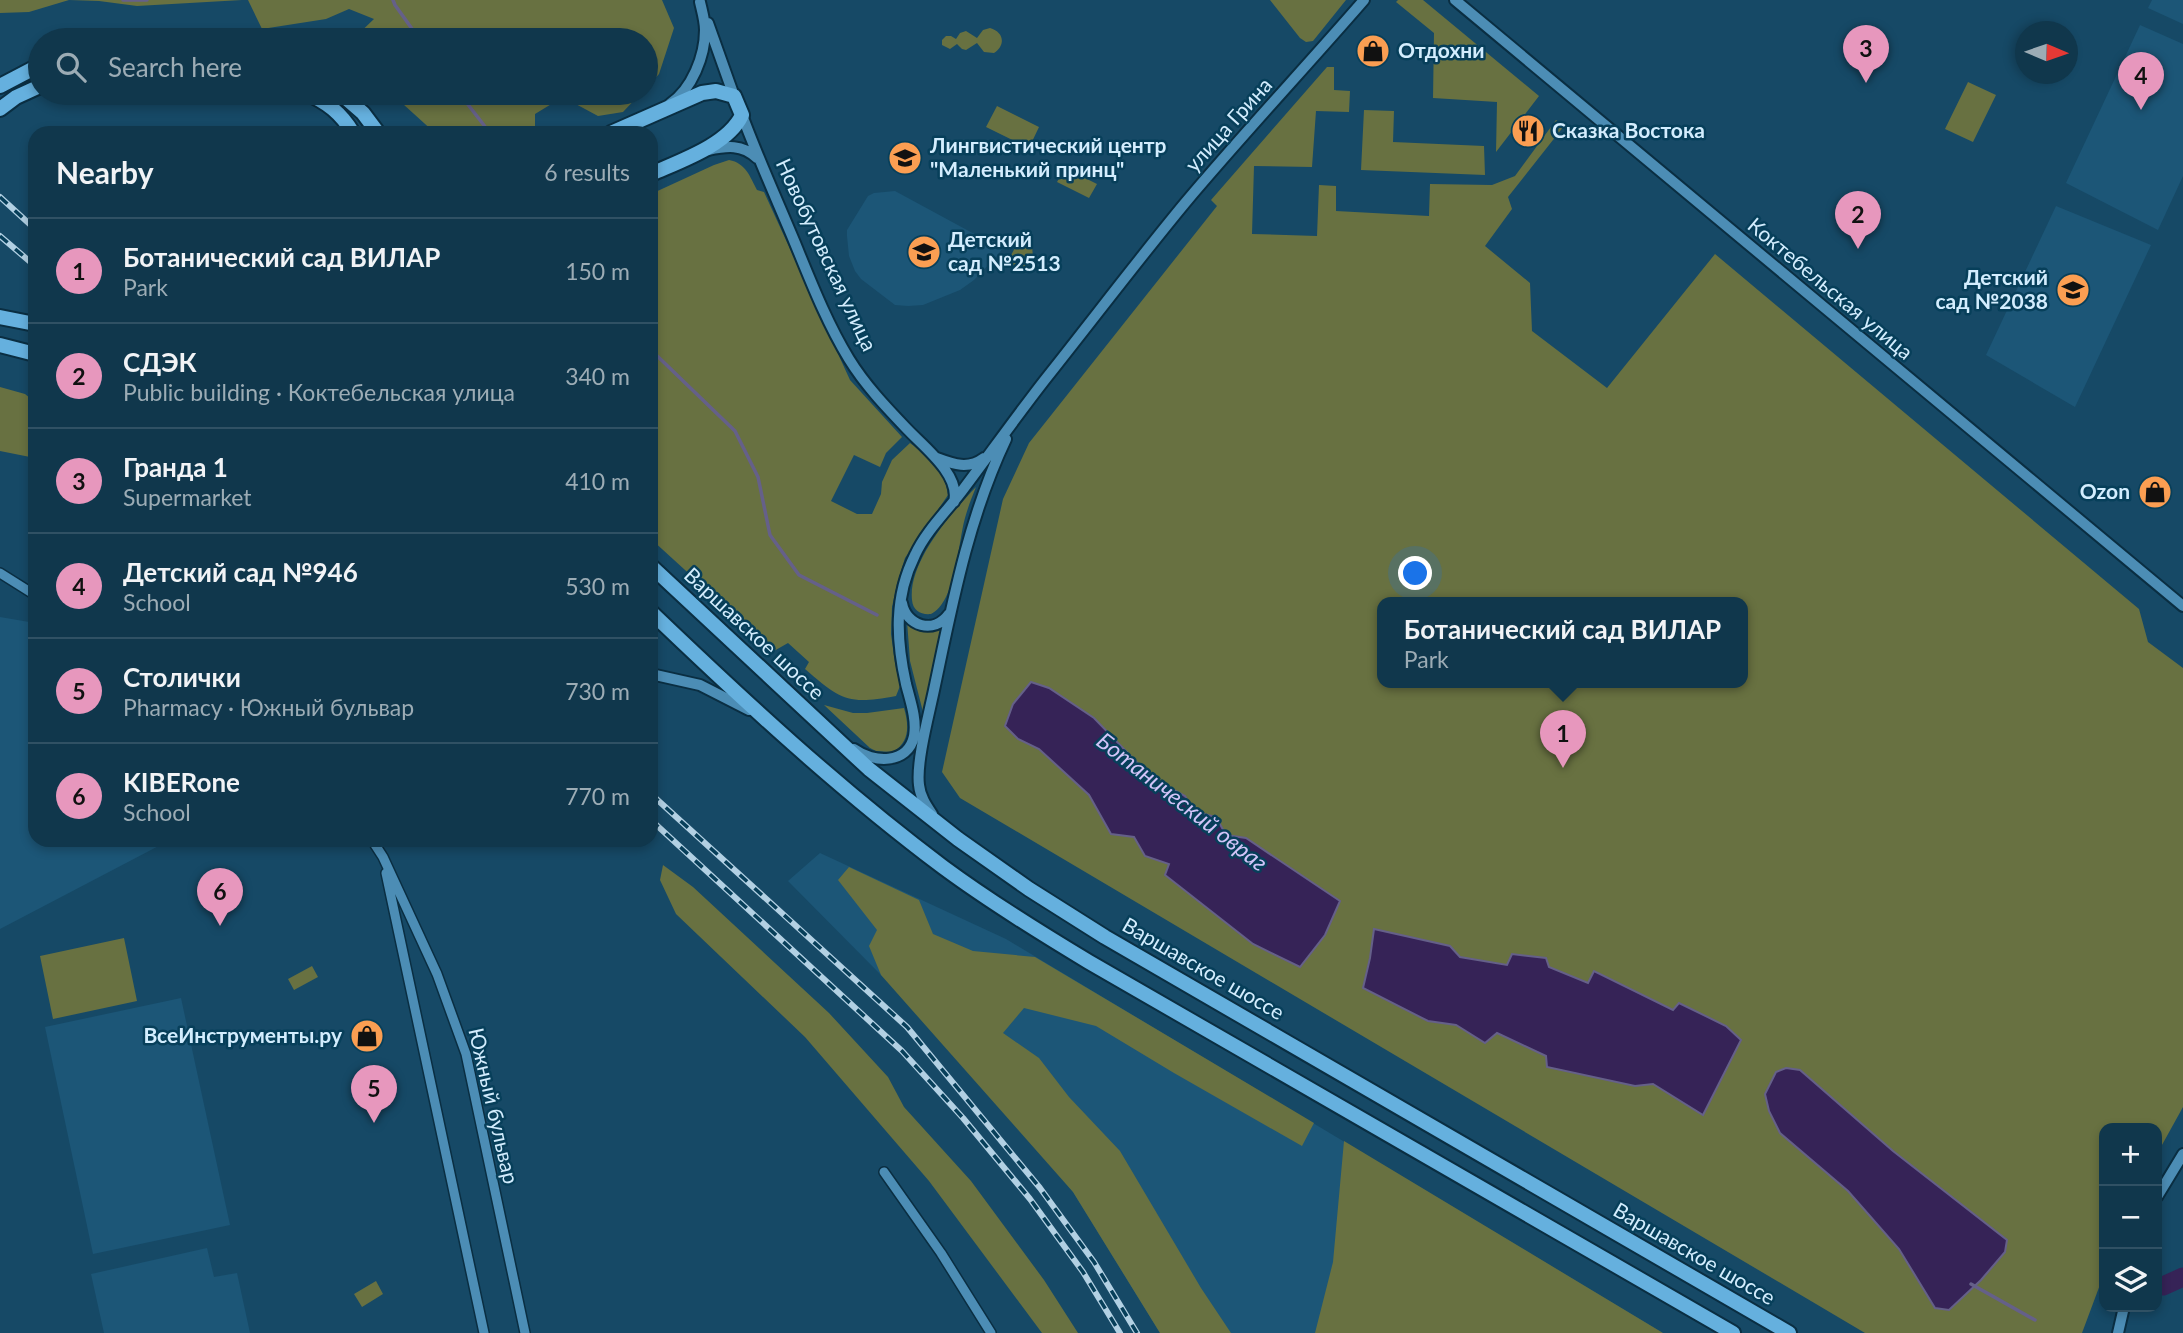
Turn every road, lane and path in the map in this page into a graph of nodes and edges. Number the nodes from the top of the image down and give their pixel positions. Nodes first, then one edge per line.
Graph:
1 (1364, 0) edge
2 (1455, 0) edge
3 (700, 1) edge
4 (28, 71) edge
5 (0, 86) edge
6 (28, 92) edge
7 (734, 96) junction
8 (329, 105) edge
9 (354, 105) edge
10 (0, 109) edge
11 (654, 114) junction
12 (742, 114) junction
13 (348, 126) edge
14 (373, 126) edge
15 (627, 126) edge
16 (698, 152) junction
17 (760, 160) junction
18 (658, 171) edge
19 (0, 317) edge
20 (28, 323) edge
21 (0, 345) edge
22 (28, 352) edge
23 (1022, 409) junction
24 (989, 455) junction
25 (937, 458) junction
26 (993, 467) junction
27 (946, 471) junction
28 (970, 480) junction
29 (954, 502) junction
30 (0, 573) edge
31 (658, 573) edge
32 (903, 586) junction
33 (28, 591) edge
34 (2183, 606) edge
35 (951, 610) junction
36 (658, 619) edge
37 (658, 676) edge
38 (814, 719) junction
39 (768, 723) junction
40 (958, 839) junction
41 (376, 847) edge
42 (383, 858) junction
43 (2183, 1154) edge
44 (884, 1172) dead end
45 (2162, 1189) edge
46 (2123, 1312) edge
47 (484, 1333) edge
48 (525, 1333) edge
49 (991, 1333) edge
50 (1733, 1333) edge
51 (1789, 1333) edge
52 (2118, 1333) edge

1 - 23 street, улица Грина
2 - 34 street, Коктебельская улица
3 - 7 street, Новобутовская улица
3 - 11 street
4 - 5 main road
6 - 10 main road
7 - 11 main road
7 - 12 main road, Новобутовская улица
8 - 13 main road
9 - 14 main road
11 - 15 main road
12 - 16 main road
12 - 17 street, Новобутовская улица
16 - 17 street
16 - 18 main road
17 - 25 street, Новобутовская улица
19 - 20 main road
21 - 22 main road
23 - 24 street, улица Грина
23 - 26 street, улица Грина
24 - 25 street
24 - 28 street, улица Грина
25 - 27 street, Новобутовская улица
26 - 28 street
26 - 35 street, улица Грина
27 - 28 street
27 - 29 street, Новобутовская улица
28 - 29 street, улица Грина
29 - 32 street, улица Грина
30 - 33 street
31 - 38 main road, Варшавское шоссе
32 - 35 street
32 - 38 street, улица Грина
35 - 40 street, улица Грина
36 - 39 main road
37 - 39 street
38 - 40 main road, Варшавское шоссе
39 - 50 main road
40 - 51 main road, Варшавское шоссе
41 - 42 street, Южный бульвар
42 - 47 street, Южный бульвар
42 - 48 street, Южный бульвар
43 - 45 street
44 - 49 street
46 - 52 street

